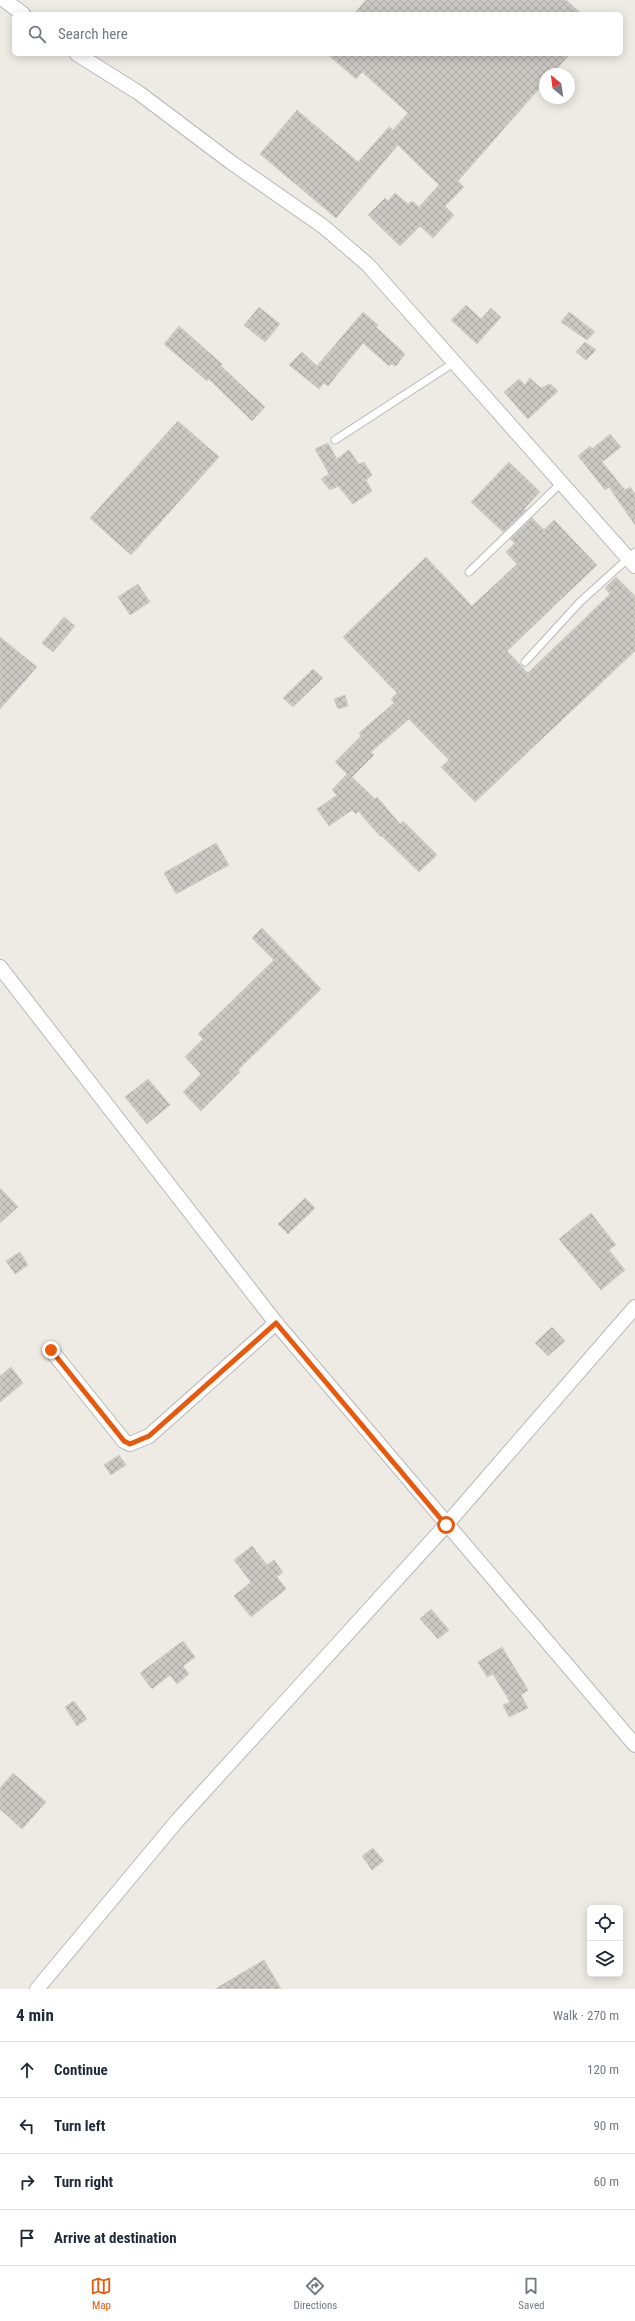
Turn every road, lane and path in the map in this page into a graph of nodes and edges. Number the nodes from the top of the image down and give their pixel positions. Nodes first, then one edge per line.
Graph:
1 (4, 0) edge
2 (20, 12) edge
3 (80, 56) edge
4 (455, 362) junction
5 (335, 440) dead end
6 (561, 483) junction
7 (633, 559) edge
8 (469, 572) dead end
9 (525, 662) dead end
10 (0, 967) edge
11 (635, 1307) edge
12 (276, 1323) junction
13 (51, 1350) dead end
14 (446, 1525) junction
15 (635, 1745) edge
16 (36, 1989) edge

1 - 2 street
3 - 4 street
4 - 5 lane
4 - 6 street
6 - 7 street
6 - 8 lane
7 - 9 lane
10 - 12 street
11 - 14 street
12 - 13 street
12 - 14 street
14 - 15 street
14 - 16 street

